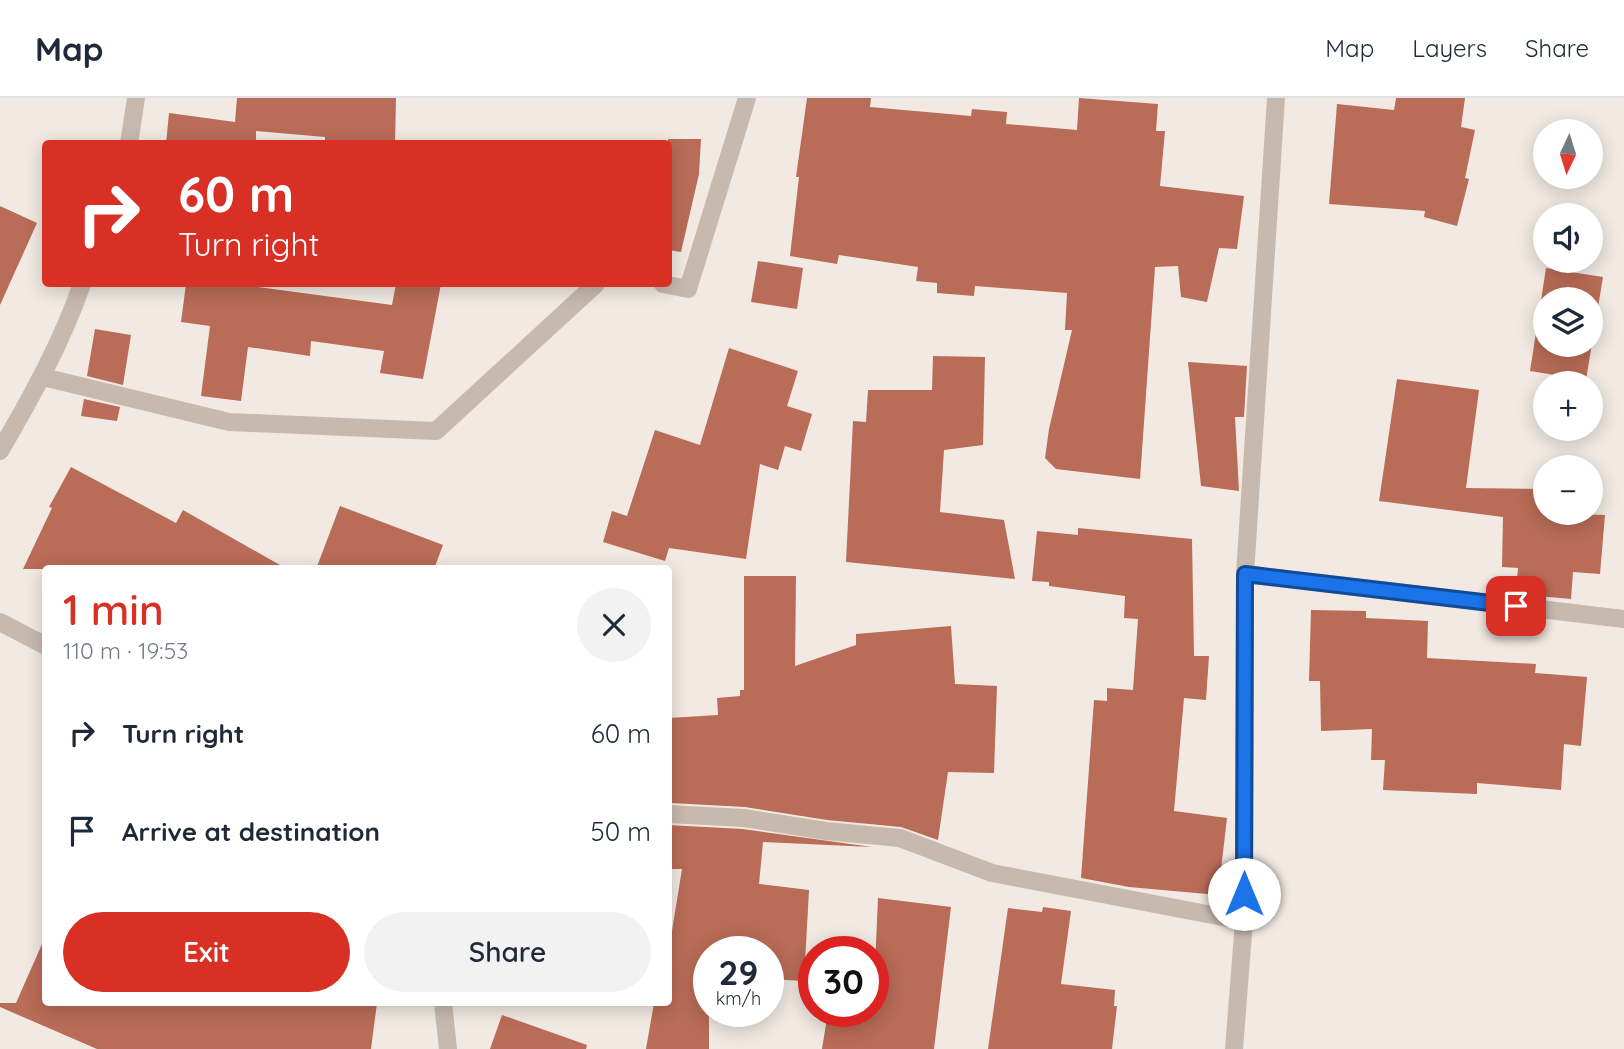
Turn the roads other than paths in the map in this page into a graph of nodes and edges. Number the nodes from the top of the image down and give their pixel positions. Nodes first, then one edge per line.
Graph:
1 (136, 98) edge
2 (747, 98) edge
3 (1276, 98) edge
4 (130, 140) edge
5 (672, 286) edge
6 (81, 287) edge
7 (593, 287) edge
8 (43, 377) junction
9 (0, 451) edge
10 (1245, 574) junction
11 (1624, 619) edge
12 (0, 622) edge
13 (42, 644) edge
14 (672, 814) edge
15 (1244, 921) junction
16 (443, 1006) edge
17 (448, 1049) edge
18 (1234, 1049) edge

1 - 4 street
2 - 5 street
3 - 10 street
6 - 8 street
7 - 8 street
8 - 9 street
10 - 11 street
10 - 15 street
12 - 13 street
14 - 15 street
15 - 18 street
16 - 17 street

